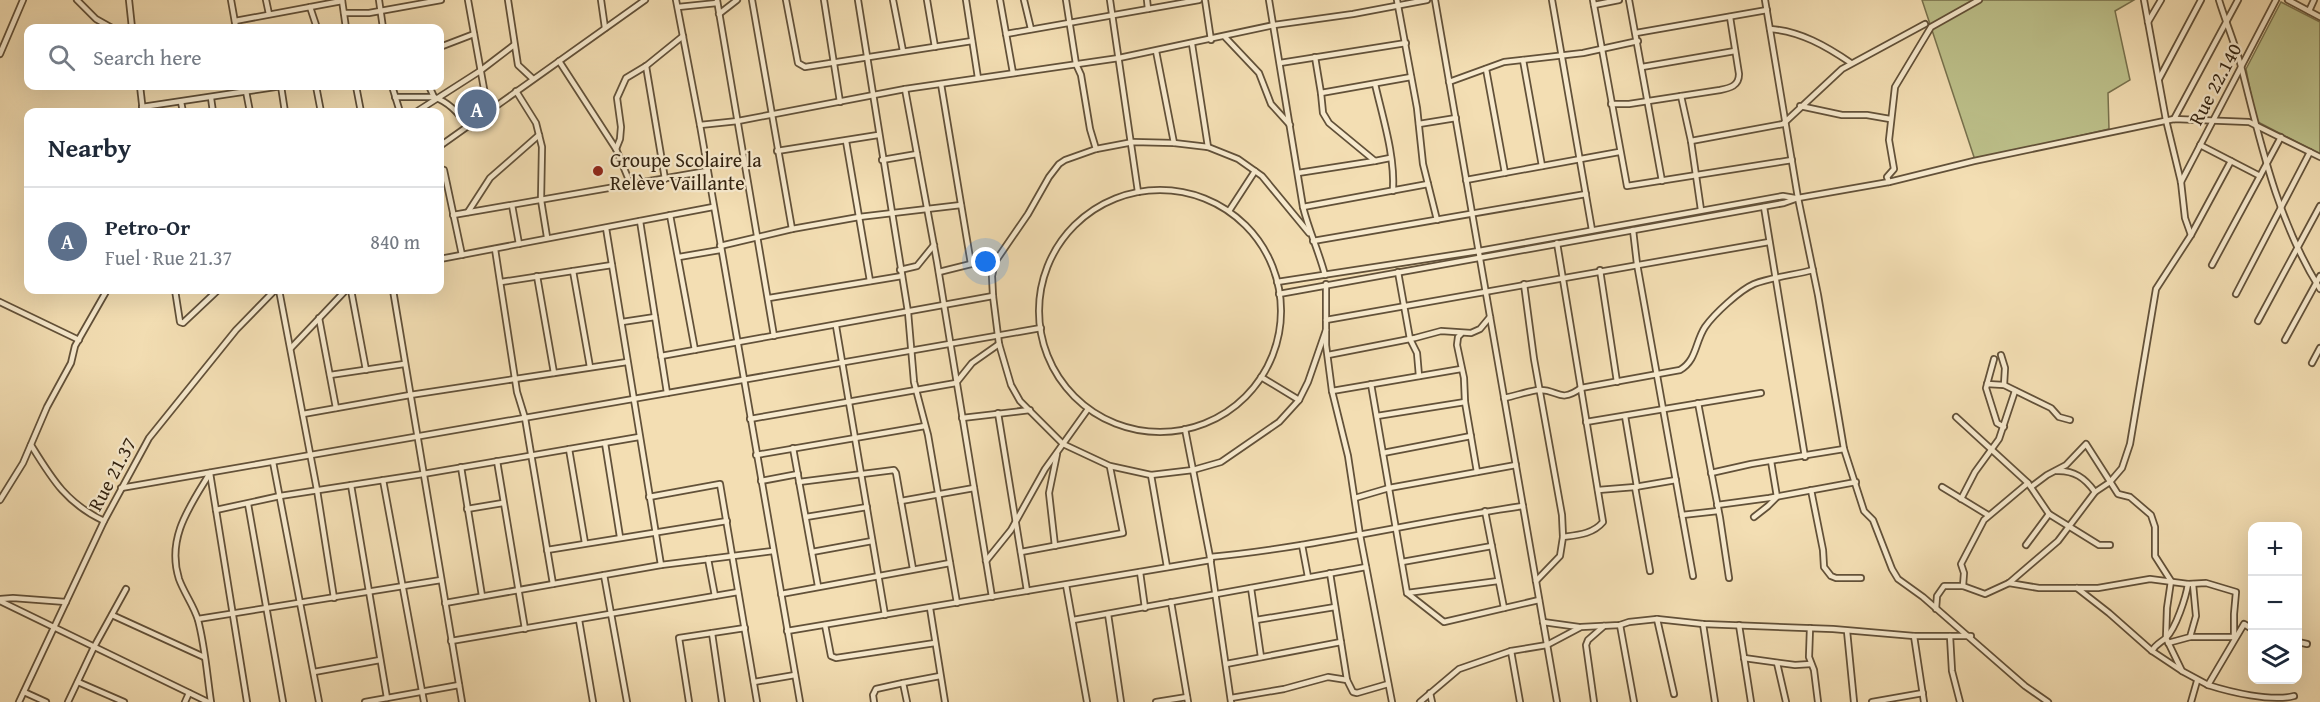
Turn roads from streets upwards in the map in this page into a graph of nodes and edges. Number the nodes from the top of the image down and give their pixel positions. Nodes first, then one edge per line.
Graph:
1 (23, 0) edge
2 (77, 0) edge
3 (129, 0) edge
4 (231, 0) edge
5 (266, 0) edge
6 (301, 0) edge
7 (342, 0) edge
8 (379, 0) edge
9 (441, 0) edge
10 (468, 0) edge
11 (507, 0) edge
12 (601, 0) edge
13 (645, 0) edge
14 (676, 0) edge
15 (737, 0) edge
16 (752, 0) edge
17 (786, 0) edge
18 (824, 0) edge
19 (858, 0) edge
20 (893, 0) edge
21 (927, 0) edge
22 (966, 0) edge
23 (1000, 0) edge
24 (1024, 0) edge
25 (1066, 0) edge
26 (1110, 0) edge
27 (1147, 0) edge
28 (1199, 0) edge
29 (1205, 0) edge
30 (1269, 0) edge
31 (1427, 0) edge
32 (1435, 0) edge
33 (1552, 0) edge
34 (1619, 0) edge
35 (1629, 0) edge
36 (1765, 0) edge
37 (1979, 0) edge
38 (2144, 0) edge
39 (2161, 0) edge
40 (2201, 0) edge
41 (2219, 0) edge
42 (2238, 0) edge
43 (2276, 0) edge
44 (2288, 0) edge
45 (2314, 0) edge
46 (717, 1) edge
47 (1188, 1) edge
48 (1398, 2) edge
49 (1594, 3) edge
50 (310, 7) junction
51 (678, 7) junction
52 (302, 8) junction
53 (1148, 9) junction
54 (380, 10) junction
55 (1767, 10) junction
56 (2309, 11) junction
57 (269, 14) junction
58 (344, 14) junction
59 (719, 14) junction
60 (1112, 15) junction
61 (1730, 17) junction
62 (2320, 17) edge
63 (235, 21) junction
64 (2148, 22) junction
65 (1069, 23) junction
66 (2226, 23) junction
67 (105, 24) edge
68 (132, 24) edge
69 (235, 24) edge
70 (316, 24) edge
71 (345, 24) edge
72 (382, 24) edge
73 (1925, 24) dead end
74 (1274, 26) junction
75 (605, 28) junction
76 (1031, 29) junction
77 (1770, 29) junction
78 (1636, 33) junction
79 (474, 34) junction
80 (1006, 34) junction
81 (683, 36) junction
82 (1225, 37) junction
83 (1211, 40) junction
84 (972, 41) junction
85 (1638, 41) junction
86 (1406, 43) junction
87 (1192, 44) junction
88 (444, 45) edge
89 (514, 45) junction
90 (935, 47) junction
91 (1603, 49) junction
92 (903, 51) junction
93 (1156, 51) junction
94 (1735, 51) junction
95 (0, 54) edge
96 (1562, 55) junction
97 (867, 56) junction
98 (1315, 57) junction
99 (1119, 58) junction
100 (1523, 60) junction
101 (559, 61) junction
102 (833, 61) junction
103 (1280, 63) junction
104 (1851, 63) junction
105 (1076, 64) junction
106 (646, 66) junction
107 (1642, 67) junction
108 (2241, 67) junction
109 (1486, 69) junction
110 (480, 71) junction
111 (1013, 73) junction
112 (1410, 77) junction
113 (978, 78) junction
114 (533, 79) junction
115 (2160, 79) junction
116 (1449, 82) junction
117 (941, 84) junction
118 (1375, 84) junction
119 (905, 89) junction
120 (140, 90) edge
121 (258, 90) edge
122 (282, 90) edge
123 (317, 90) edge
124 (357, 90) edge
125 (393, 90) edge
126 (431, 90) edge
127 (516, 91) junction
128 (246, 92) junction
129 (1321, 93) junction
130 (872, 95) junction
131 (1681, 96) junction
132 (395, 97) junction
133 (211, 98) junction
134 (436, 98) junction
135 (1647, 101) junction
136 (181, 102) junction
137 (840, 102) junction
138 (1611, 104) junction
139 (1800, 106) junction
140 (142, 108) edge
141 (152, 108) edge
142 (182, 108) edge
143 (212, 108) edge
144 (249, 108) edge
145 (284, 108) edge
146 (320, 108) edge
147 (360, 108) edge
148 (399, 108) edge
149 (422, 108) edge
150 (488, 111) junction
151 (771, 114) junction
152 (1456, 118) junction
153 (1890, 119) junction
154 (2174, 119) junction
155 (2166, 120) junction
156 (2213, 120) junction
157 (738, 121) junction
158 (1786, 122) junction
159 (1419, 124) junction
160 (2254, 124) junction
161 (700, 125) junction
162 (1290, 125) junction
163 (467, 126) junction
164 (539, 135) junction
165 (878, 135) junction
166 (2281, 137) junction
167 (846, 141) junction
168 (1690, 141) junction
169 (1132, 142) junction
170 (444, 143) edge
171 (1174, 143) junction
172 (2200, 145) junction
173 (1208, 147) junction
174 (616, 149) junction
175 (1096, 150) junction
176 (777, 151) junction
177 (1619, 152) junction
178 (2310, 152) junction
179 (917, 154) junction
180 (2320, 157) edge
181 (1390, 158) junction
182 (1580, 159) junction
183 (882, 160) junction
184 (1792, 160) junction
185 (1375, 161) junction
186 (2231, 161) junction
187 (2266, 165) junction
188 (1542, 166) junction
189 (444, 170) edge
190 (706, 171) junction
191 (1255, 171) junction
192 (1298, 173) junction
193 (1505, 173) junction
194 (1695, 176) junction
195 (2260, 176) junction
196 (665, 179) junction
197 (1466, 180) junction
198 (1662, 181) junction
199 (1889, 182) junction
200 (2181, 182) junction
201 (1428, 184) junction
202 (631, 185) junction
203 (1393, 191) junction
204 (1138, 192) junction
205 (1586, 194) junction
206 (1798, 198) junction
207 (542, 200) junction
208 (512, 205) junction
209 (961, 205) junction
210 (2320, 206) edge
211 (713, 207) junction
212 (1303, 207) junction
213 (1764, 207) junction
214 (2282, 207) junction
215 (927, 209) junction
216 (1701, 210) junction
217 (1229, 211) junction
218 (468, 212) junction
219 (891, 213) junction
220 (453, 215) junction
221 (670, 215) junction
222 (1473, 215) junction
223 (859, 217) junction
224 (1437, 220) junction
225 (639, 221) junction
226 (606, 228) junction
227 (792, 229) junction
228 (1592, 230) junction
229 (1632, 230) junction
230 (1310, 233) junction
231 (2191, 235) junction
232 (547, 237) junction
233 (758, 238) junction
234 (1313, 241) junction
235 (1769, 242) junction
236 (1557, 243) junction
237 (519, 244) junction
238 (934, 245) junction
239 (720, 248) junction
240 (495, 249) junction
241 (2297, 250) junction
242 (1479, 251) junction
243 (462, 255) junction
244 (679, 257) junction
245 (444, 258) edge
246 (1480, 258) junction
247 (995, 262) junction
248 (971, 264) junction
249 (1636, 264) junction
250 (612, 265) junction
251 (2212, 265) dead end
252 (900, 270) junction
253 (1600, 270) junction
254 (1813, 270) junction
255 (573, 271) junction
256 (939, 272) junction
257 (1398, 272) junction
258 (537, 276) junction
259 (902, 276) junction
260 (1325, 276) junction
261 (2320, 276) edge
262 (1562, 277) junction
263 (1776, 279) junction
264 (870, 281) junction
265 (501, 282) junction
266 (1277, 282) junction
267 (2316, 283) junction
268 (1326, 284) junction
269 (1524, 284) junction
270 (2320, 289) edge
271 (1486, 291) junction
272 (105, 294) edge
273 (176, 294) edge
274 (209, 294) edge
275 (273, 294) edge
276 (278, 294) edge
277 (342, 294) edge
278 (352, 294) edge
279 (394, 294) edge
280 (1279, 294) junction
281 (2236, 294) dead end
282 (993, 296) junction
283 (769, 298) junction
284 (0, 302) edge
285 (944, 306) junction
286 (1404, 306) junction
287 (908, 312) junction
288 (655, 316) junction
289 (1490, 317) junction
290 (319, 318) junction
291 (1326, 320) junction
292 (2258, 321) dead end
293 (622, 322) junction
294 (836, 326) junction
295 (1041, 328) junction
296 (1326, 330) junction
297 (1461, 333) junction
298 (999, 335) junction
299 (774, 336) junction
300 (1410, 339) junction
301 (78, 340) junction
302 (2285, 340) dead end
303 (736, 342) junction
304 (951, 343) junction
305 (999, 344) junction
306 (291, 348) junction
307 (2320, 348) edge
308 (695, 350) junction
309 (910, 351) junction
310 (1328, 355) junction
311 (2001, 355) dead end
312 (661, 356) junction
313 (1994, 359) dead end
314 (627, 362) junction
315 (842, 362) junction
316 (2312, 363) dead end
317 (404, 364) junction
318 (591, 367) junction
319 (1461, 369) junction
320 (366, 370) junction
321 (554, 373) junction
322 (330, 375) junction
323 (1657, 375) junction
324 (1419, 376) junction
325 (1261, 377) junction
326 (515, 379) junction
327 (743, 380) junction
328 (1617, 382) junction
329 (956, 383) junction
330 (1371, 384) junction
331 (1987, 384) junction
332 (2004, 385) junction
333 (1581, 388) junction
334 (916, 389) junction
335 (1541, 390) junction
336 (1332, 391) junction
337 (2015, 391) junction
338 (667, 393) junction
339 (1761, 393) dead end
340 (410, 395) junction
341 (1504, 398) junction
342 (633, 399) junction
343 (1299, 400) junction
344 (849, 401) junction
345 (1465, 402) junction
346 (1698, 403) junction
347 (336, 408) junction
348 (1088, 409) junction
349 (1662, 409) junction
350 (1030, 410) junction
351 (998, 413) junction
352 (303, 414) junction
353 (1377, 416) junction
354 (1625, 416) junction
355 (1956, 417) dead end
356 (525, 418) junction
357 (962, 418) junction
358 (750, 419) junction
359 (2070, 420) dead end
360 (1586, 422) junction
361 (925, 426) junction
362 (2004, 427) junction
363 (1185, 429) junction
364 (417, 436) junction
365 (1471, 436) junction
366 (639, 437) junction
367 (855, 437) junction
368 (605, 443) junction
369 (1063, 444) junction
370 (31, 445) junction
371 (793, 448) junction
372 (1992, 448) junction
373 (568, 449) junction
374 (1844, 449) junction
375 (1058, 452) junction
376 (1383, 453) junction
377 (310, 455) junction
378 (531, 455) junction
379 (756, 455) junction
380 (1805, 457) junction
381 (497, 461) junction
382 (1771, 461) junction
383 (273, 462) junction
384 (1516, 465) junction
385 (1110, 466) junction
386 (461, 467) junction
387 (1193, 470) junction
388 (2053, 471) junction
389 (1477, 472) junction
390 (210, 473) junction
391 (1711, 473) junction
392 (423, 474) junction
393 (798, 474) junction
394 (861, 474) junction
395 (1151, 475) junction
396 (383, 480) junction
397 (1676, 480) junction
398 (761, 481) junction
399 (799, 482) junction
400 (1856, 482) junction
401 (2110, 482) junction
402 (351, 485) junction
403 (2029, 485) junction
404 (1636, 487) junction
405 (1942, 487) dead end
406 (121, 488) junction
407 (974, 488) junction
408 (1389, 488) junction
409 (317, 490) junction
410 (1598, 490) junction
411 (1811, 490) junction
412 (2096, 492) junction
413 (938, 494) junction
414 (280, 496) junction
415 (649, 497) junction
416 (1777, 497) junction
417 (1355, 498) junction
418 (1961, 499) junction
419 (0, 500) edge
420 (901, 501) junction
421 (503, 503) junction
422 (248, 504) junction
423 (1523, 506) junction
424 (867, 507) junction
425 (1718, 508) junction
426 (467, 509) junction
427 (216, 510) junction
428 (1485, 511) junction
429 (2049, 514) junction
430 (1682, 515) junction
431 (1988, 515) junction
432 (806, 517) junction
433 (1754, 517) dead end
434 (104, 521) junction
435 (727, 521) junction
436 (1016, 523) junction
437 (1397, 526) junction
438 (2069, 526) junction
439 (656, 531) junction
440 (1360, 535) junction
441 (620, 537) junction
442 (1563, 537) junction
443 (872, 542) junction
444 (585, 543) junction
445 (1302, 545) junction
446 (2026, 545) dead end
447 (2110, 545) dead end
448 (1054, 546) junction
449 (1492, 546) junction
450 (547, 550) junction
451 (773, 551) junction
452 (812, 552) junction
453 (1021, 552) junction
454 (733, 557) junction
455 (1210, 559) junction
456 (708, 560) junction
457 (986, 561) junction
458 (1402, 562) junction
459 (950, 563) junction
460 (661, 565) junction
461 (1167, 567) junction
462 (1366, 567) junction
463 (914, 569) junction
464 (1650, 570) dead end
465 (1140, 572) junction
466 (1330, 573) junction
467 (604, 575) junction
468 (878, 576) junction
469 (1694, 576) dead end
470 (1308, 578) junction
471 (1729, 578) dead end
472 (1861, 578) dead end
473 (441, 580) junction
474 (2171, 580) junction
475 (1498, 581) junction
476 (1536, 581) junction
477 (2009, 583) junction
478 (553, 584) junction
479 (2191, 584) junction
480 (1066, 585) junction
481 (818, 586) junction
482 (1963, 586) junction
483 (403, 587) junction
484 (1251, 588) junction
485 (2077, 588) junction
486 (126, 589) dead end
487 (517, 590) junction
488 (738, 591) junction
489 (1027, 591) junction
490 (369, 592) junction
491 (1407, 593) junction
492 (780, 594) junction
493 (1216, 594) junction
494 (482, 596) junction
495 (715, 596) junction
496 (992, 597) junction
497 (334, 598) junction
498 (0, 600) edge
499 (1539, 600) junction
500 (66, 602) junction
501 (1171, 602) junction
502 (300, 603) junction
503 (445, 603) junction
504 (957, 603) junction
505 (1335, 607) junction
506 (267, 608) junction
507 (930, 608) junction
508 (1145, 608) junction
509 (1504, 608) junction
510 (1936, 609) junction
511 (231, 614) junction
512 (1108, 614) junction
513 (112, 615) junction
514 (610, 615) junction
515 (885, 615) junction
516 (198, 619) junction
517 (1657, 619) junction
518 (579, 620) junction
519 (1074, 620) junction
520 (1256, 620) junction
521 (1544, 622) junction
522 (1703, 624) junction
523 (1739, 624) junction
524 (825, 625) junction
525 (1604, 626) junction
526 (1620, 626) junction
527 (2248, 626) edge
528 (54, 627) junction
529 (1581, 627) junction
530 (745, 628) junction
531 (1810, 628) junction
532 (525, 629) junction
533 (1847, 631) junction
534 (787, 632) junction
535 (712, 633) junction
536 (1914, 636) junction
537 (1950, 636) junction
538 (1971, 636) junction
539 (2190, 637) junction
540 (2234, 637) junction
541 (2167, 640) junction
542 (451, 641) junction
543 (1341, 642) junction
544 (936, 643) junction
545 (2302, 643) edge
546 (2307, 644) dead end
547 (1547, 645) junction
548 (94, 647) junction
549 (1511, 651) junction
550 (2152, 651) junction
551 (204, 657) junction
552 (1261, 657) junction
553 (1744, 658) junction
554 (380, 660) junction
555 (1777, 663) junction
556 (1226, 664) junction
557 (1811, 664) junction
558 (2182, 671) junction
559 (314, 672) junction
560 (795, 675) junction
561 (940, 676) junction
562 (1347, 680) junction
563 (2198, 681) junction
564 (78, 682) junction
565 (754, 682) junction
566 (903, 683) junction
567 (1388, 684) junction
568 (459, 685) junction
569 (2208, 685) junction
570 (24, 692) junction
571 (422, 692) junction
572 (189, 693) junction
573 (1430, 693) junction
574 (1923, 693) junction
575 (1674, 694) dead end
576 (112, 696) junction
577 (2294, 696) dead end
578 (387, 698) junction
579 (1188, 700) edge
580 (1231, 700) edge
581 (19, 702) edge
582 (46, 702) edge
583 (68, 702) edge
584 (109, 702) edge
585 (124, 702) edge
586 (185, 702) edge
587 (209, 702) edge
588 (247, 702) edge
589 (283, 702) edge
590 (319, 702) edge
591 (365, 702) edge
592 (424, 702) edge
593 (462, 702) edge
594 (593, 702) edge
595 (627, 702) edge
596 (689, 702) edge
597 (722, 702) edge
598 (757, 702) edge
599 (800, 702) edge
600 (874, 702) edge
601 (908, 702) edge
602 (945, 702) edge
603 (1087, 702) edge
604 (1121, 702) edge
605 (1156, 702) edge
606 (1392, 702) edge
607 (1420, 702) edge
608 (1432, 702) edge
609 (1520, 702) edge
610 (1557, 702) edge
611 (1594, 702) edge
612 (1634, 702) edge
613 (1715, 702) edge
614 (1751, 702) edge
615 (1786, 702) edge
616 (1818, 702) edge
617 (1854, 702) edge
618 (1872, 702) edge
619 (1924, 702) edge
620 (1960, 702) edge
621 (2048, 702) edge
622 (2192, 702) edge

1 - 95 street
2 - 67 street
3 - 68 street
4 - 63 street
5 - 57 street
6 - 52 street
7 - 50 street
7 - 58 street
8 - 54 street
9 - 54 street
10 - 79 street
11 - 89 street
12 - 75 street
13 - 75 street
14 - 51 street
15 - 59 street
16 - 151 street
17 - 102 street
18 - 102 street
19 - 97 street
20 - 92 street
21 - 90 street
22 - 84 street
23 - 80 street
24 - 76 street
25 - 65 street
26 - 60 street
27 - 53 street
28 - 47 street
29 - 83 street
30 - 74 street
31 - 48 street
32 - 116 street
33 - 96 street
34 - 49 street
35 - 78 street
36 - 55 street
37 - 153 street
38 - 64 street
39 - 64 street
40 - 115 street
41 - 66 street
42 - 66 street
43 - 108 street, Rue 22.140
44 - 56 street
45 - 56 street
46 - 51 street
46 - 59 street
47 - 53 street
48 - 74 street
48 - 86 street
49 - 91 street
50 - 52 street
50 - 70 street
51 - 81 street
52 - 57 street
53 - 60 street
54 - 58 street
54 - 72 street
55 - 61 street
55 - 77 street
56 - 62 street
57 - 63 street
58 - 71 street
59 - 157 street
60 - 65 street
60 - 99 street
61 - 78 street
61 - 94 street
63 - 69 street
64 - 115 street
65 - 76 street
65 - 105 street
66 - 108 street
66 - 154 street
73 - 104 street
74 - 82 street
74 - 103 street
75 - 101 street
76 - 80 street
77 - 104 street
77 - 158 street
78 - 85 street
79 - 88 street
79 - 110 street
80 - 111 street
81 - 106 street
81 - 161 street
82 - 83 street
82 - 162 street
83 - 87 street
84 - 90 street
84 - 113 street
85 - 91 street
85 - 107 street
86 - 98 street
86 - 112 street
87 - 93 street
87 - 173 street
89 - 110 street
89 - 114 street
90 - 92 street
91 - 96 street
91 - 138 street
92 - 97 street
93 - 99 street
93 - 171 street
94 - 107 street
94 - 131 street
96 - 100 street
96 - 182 street
97 - 102 street
97 - 130 street
98 - 103 street
98 - 129 street
99 - 105 street
99 - 169 street
100 - 109 street
100 - 188 street
101 - 114 street
101 - 174 street
102 - 137 street
103 - 162 street
104 - 139 street
105 - 111 street
105 - 175 street
106 - 174 street
106 - 196 street
107 - 135 street
108 - 156 street, Rue 22.140
108 - 160 street
109 - 116 street
109 - 193 street
110 - 134 street
110 - 150 street
111 - 113 street
112 - 118 street
112 - 159 street
113 - 117 street
114 - 127 street
115 - 155 street
116 - 152 street
117 - 119 street
117 - 209 street
118 - 129 street
118 - 181 street
119 - 130 street
119 - 179 street
120 - 140 street
121 - 128 street
122 - 145 street
123 - 146 street
124 - 147 street
125 - 132 street
126 - 134 street
127 - 150 street
127 - 164 street
128 - 133 street
128 - 144 street
129 - 185 street
130 - 137 street
130 - 165 street
131 - 135 street
131 - 168 street
132 - 134 street
132 - 148 street
133 - 136 street
133 - 143 street
134 - 149 street
134 - 163 street
135 - 138 street
135 - 198 street
136 - 141 street
136 - 142 street
137 - 151 street
138 - 177 street
139 - 153 street
139 - 158 street
150 - 163 street
151 - 157 street
151 - 176 street
152 - 159 street
152 - 197 street
153 - 199 street
154 - 155 street
154 - 156 street
155 - 199 street
155 - 200 street
156 - 160 street
156 - 172 street, Rue 22.140
157 - 161 street
157 - 233 street
158 - 168 street
158 - 184 street
159 - 201 street
160 - 166 street
160 - 187 street
161 - 190 street
162 - 192 street
163 - 170 street
164 - 207 street
164 - 218 street
165 - 167 street
165 - 183 street
166 - 178 street
166 - 187 street
167 - 176 street
167 - 223 street
168 - 194 street
169 - 171 street
169 - 175 street
169 - 204 street
171 - 173 street
172 - 186 street
172 - 200 street, Rue 22.140
173 - 191 street
174 - 202 street
175 - 247 street
176 - 227 street
177 - 182 street
177 - 198 street
178 - 180 street
178 - 214 street
179 - 183 street
179 - 215 street
181 - 185 street
181 - 203 street
182 - 188 street
182 - 205 street
183 - 219 street
184 - 194 street
184 - 206 street
185 - 192 street
186 - 195 street
186 - 231 street
187 - 195 street
187 - 214 street
188 - 193 street
189 - 220 street
190 - 196 street
190 - 211 street
191 - 217 street
191 - 230 street
192 - 212 street
193 - 197 street
194 - 198 street
194 - 216 street
195 - 251 street
196 - 202 street
197 - 222 street
199 - 206 street
200 - 231 street
201 - 203 street
201 - 224 street
202 - 207 street
203 - 212 street
204 - 217 street
204 - 295 street
205 - 222 street
205 - 228 street
206 - 213 street
206 - 216 street
206 - 254 street
207 - 208 street
207 - 232 street
208 - 218 street
208 - 237 street
209 - 215 street
209 - 248 street
210 - 241 street
211 - 221 street
211 - 239 street
212 - 230 street
213 - 229 street
213 - 235 street
214 - 241 street
214 - 281 street
215 - 219 street
215 - 238 street
216 - 228 street
217 - 266 street
218 - 220 street
219 - 223 street
219 - 252 street
220 - 243 street
221 - 225 street
221 - 244 street
222 - 224 street
222 - 242 street
223 - 227 street
223 - 264 street
224 - 234 street
225 - 226 street
225 - 288 street
226 - 232 street
226 - 250 street
227 - 233 street
228 - 242 street
229 - 236 street
229 - 249 street
230 - 234 street
231 - 401 street
232 - 237 street
233 - 239 street
233 - 283 street
234 - 260 street
235 - 249 street
235 - 263 street
236 - 246 street
236 - 262 street
237 - 240 street
238 - 252 street
238 - 256 street
239 - 244 street
239 - 303 street
240 - 243 street
240 - 265 street
241 - 267 street
241 - 292 street
242 - 246 street
242 - 260 street
243 - 245 street
244 - 308 street
246 - 257 street
246 - 271 street
247 - 248 street
247 - 282 street
248 - 256 street
249 - 253 street
249 - 323 street
250 - 255 street
250 - 293 street
252 - 259 street
253 - 262 street
253 - 328 street
254 - 263 street
254 - 374 street
255 - 258 street
255 - 318 street
256 - 285 street
257 - 268 street
257 - 286 street
258 - 265 street
258 - 321 street
259 - 264 street
259 - 287 street
260 - 266 street
261 - 267 street
262 - 269 street
262 - 333 street
263 - 323 street
263 - 380 street
264 - 283 street
265 - 326 street
266 - 280 street
267 - 270 street
267 - 302 street
268 - 280 street
268 - 291 street
269 - 271 street
269 - 335 street
271 - 286 street
271 - 289 street
272 - 301 street
273 - 274 street
275 - 406 street, Rue 21.37
276 - 306 street
277 - 290 street
278 - 320 street
279 - 317 street
280 - 325 street
282 - 285 street
282 - 298 street
283 - 299 street
284 - 301 street
285 - 287 street
285 - 304 street
286 - 291 street
286 - 300 street
287 - 294 street
287 - 309 street
288 - 293 street
288 - 312 street
289 - 297 street
289 - 341 street
290 - 306 street
290 - 322 street
291 - 296 street
293 - 314 street
294 - 299 street
294 - 315 street
295 - 298 street
295 - 348 street
296 - 310 street
296 - 343 street
297 - 300 street
297 - 319 street
298 - 304 street
298 - 305 street
299 - 303 street
300 - 310 street
300 - 324 street
301 - 370 street
303 - 308 street
303 - 327 street
304 - 309 street
304 - 329 street
305 - 329 street
305 - 350 street
306 - 352 street
307 - 316 street
308 - 312 street
309 - 315 street
309 - 334 street
310 - 336 street
311 - 332 street
312 - 338 street
313 - 331 street
314 - 318 street
314 - 342 street
315 - 327 street
315 - 344 street
317 - 320 street
317 - 340 street
318 - 321 street
319 - 324 street
319 - 345 street
320 - 322 street
321 - 326 street
322 - 347 street
323 - 328 street
323 - 349 street
324 - 330 street
325 - 343 street
325 - 363 street
326 - 340 street
326 - 356 street
327 - 338 street
327 - 358 street
328 - 333 street
329 - 334 street
329 - 357 street
330 - 336 street
330 - 353 street
331 - 332 street
331 - 362 street
332 - 337 street
333 - 335 street
333 - 360 street
334 - 344 street
334 - 361 street
335 - 341 street
335 - 442 street
336 - 417 street
337 - 359 street
337 - 362 street
338 - 342 street
339 - 346 street
340 - 347 street
340 - 364 street
341 - 384 street
342 - 356 street
342 - 366 street
343 - 387 street
344 - 358 street
344 - 367 street
345 - 353 street
345 - 365 street
346 - 349 street
346 - 391 street
347 - 352 street
348 - 363 street
348 - 369 street
349 - 354 street
349 - 397 street
350 - 351 street
350 - 369 street
351 - 357 street
351 - 436 street
352 - 377 street
353 - 376 street
354 - 360 street
354 - 404 street
355 - 372 street
356 - 364 street
356 - 378 street
357 - 407 street
358 - 379 street
360 - 410 street
361 - 367 street
361 - 413 street
362 - 372 street
363 - 387 street
364 - 377 street
364 - 392 street
365 - 376 street
365 - 389 street
366 - 368 street
366 - 415 street
367 - 371 street
367 - 394 street
368 - 373 street
368 - 441 street
369 - 375 street
369 - 385 street
370 - 419 street
370 - 434 street
371 - 379 street
371 - 393 street
372 - 403 street
372 - 418 street
373 - 378 street
373 - 444 street
374 - 380 street
374 - 400 street
375 - 436 street
375 - 448 street
376 - 408 street
377 - 383 street
377 - 409 street
378 - 381 street
378 - 450 street
379 - 398 street
380 - 382 street
381 - 386 street
381 - 421 street
382 - 391 street
382 - 416 street
383 - 390 street
383 - 414 street
384 - 389 street
384 - 423 street
385 - 395 street
385 - 448 street
386 - 392 street
386 - 426 street
387 - 395 street
387 - 455 street
388 - 401 street
388 - 403 street
388 - 412 street
389 - 408 street
390 - 406 street
390 - 427 street
390 - 516 street
391 - 425 street
392 - 396 street
392 - 473 street
393 - 398 street
393 - 399 street
394 - 399 street
394 - 420 street
394 - 424 street
395 - 461 street
396 - 402 street
396 - 483 street
397 - 404 street
397 - 430 street
398 - 451 street
399 - 432 street
400 - 411 street
400 - 510 street
401 - 412 street
401 - 474 street
402 - 409 street
402 - 490 street
403 - 429 street
403 - 431 street
404 - 410 street
404 - 464 street
405 - 418 street
406 - 434 street, Rue 21.37
407 - 413 street
407 - 457 street
408 - 417 street
408 - 437 street
409 - 414 street
409 - 497 street
410 - 442 street
411 - 416 street
411 - 472 street
412 - 438 street
413 - 420 street
413 - 459 street
414 - 422 street
414 - 502 street
415 - 435 street
415 - 439 street
416 - 425 street
416 - 433 street
417 - 440 street
418 - 431 street
420 - 463 street
421 - 426 street
421 - 487 street
422 - 427 street
422 - 506 street
423 - 428 street
423 - 476 street
424 - 432 street
424 - 443 street
425 - 430 street
425 - 471 street
426 - 494 street
427 - 511 street
428 - 437 street
428 - 449 street
429 - 438 street
429 - 446 street
430 - 469 street
431 - 482 street
432 - 452 street
434 - 500 street, Rue 21.37
435 - 439 street
435 - 454 street
436 - 453 street
436 - 457 street
437 - 440 street
437 - 458 street
438 - 447 street
438 - 477 street
439 - 441 street
439 - 460 street
440 - 445 street
440 - 462 street
441 - 444 street
442 - 476 street
443 - 452 street
443 - 468 street
444 - 450 street
445 - 455 street
445 - 470 street
448 - 453 street
449 - 458 street
449 - 475 street
450 - 478 street
451 - 454 street
451 - 492 street
452 - 481 street
453 - 489 street
454 - 456 street
454 - 488 street
455 - 461 street
455 - 493 street
456 - 460 street
456 - 495 street
457 - 496 street
458 - 491 street
459 - 463 street
459 - 504 street
460 - 467 street
461 - 465 street
462 - 466 street
462 - 567 street
463 - 468 street
465 - 480 street
465 - 508 street
466 - 470 street
466 - 505 street
467 - 478 street
467 - 514 street
468 - 481 street
468 - 515 street
470 - 484 street
473 - 483 street
473 - 503 street
474 - 479 street
474 - 485 street
474 - 541 street
475 - 491 street
475 - 509 street
476 - 499 street
477 - 482 street
477 - 485 street
478 - 487 street
479 - 539 street
479 - 540 street
479 - 541 street
480 - 489 street
480 - 519 street
481 - 492 street
482 - 510 street
483 - 490 street
483 - 571 street
484 - 493 street
484 - 520 street
485 - 550 street
486 - 513 street
487 - 494 street
487 - 532 street
488 - 495 street
488 - 530 street
489 - 496 street
490 - 497 street
490 - 554 street
491 - 509 street
492 - 534 street
493 - 501 street
493 - 556 street
494 - 503 street
495 - 514 street
496 - 504 street
497 - 502 street
498 - 500 street
498 - 528 street
499 - 509 street
499 - 521 street
500 - 528 street, Rue 21.37
501 - 508 street
501 - 579 street
502 - 506 street
502 - 559 street
503 - 542 street
504 - 507 street
505 - 520 street
505 - 543 street
506 - 511 street
506 - 589 street
507 - 515 street
507 - 544 street
508 - 512 street
510 - 538 street
511 - 516 street
511 - 588 street
512 - 519 street
512 - 604 street
513 - 548 street
513 - 551 street
514 - 518 street
514 - 595 street
515 - 524 street
516 - 551 street
517 - 522 street
517 - 526 street
517 - 575 street
518 - 532 street
518 - 594 street
519 - 603 street
520 - 552 street
521 - 529 street
521 - 547 street
522 - 523 street
522 - 613 street
523 - 531 street
523 - 553 street
524 - 534 street
524 - 544 street
525 - 526 street
525 - 529 street
525 - 611 street
526 - 612 street
527 - 540 street
528 - 548 street
528 - 570 street, Rue 21.37
529 - 547 street
530 - 535 street
530 - 565 street
531 - 533 street
531 - 557 street
532 - 542 street
533 - 536 street
533 - 617 street
534 - 560 street
535 - 596 street
535 - 597 street
536 - 537 street
536 - 574 street
537 - 538 street
537 - 620 street
538 - 621 street
539 - 540 street
539 - 541 street
540 - 569 street
541 - 550 street
541 - 558 street
542 - 568 street
543 - 552 street
543 - 562 street
544 - 561 street
545 - 546 street
547 - 549 street
547 - 610 street
548 - 564 street
548 - 572 street
549 - 573 street
549 - 609 street
550 - 558 street
551 - 587 street
552 - 556 street
553 - 555 street
553 - 614 street
554 - 559 street
554 - 578 street
555 - 557 street
555 - 615 street
556 - 580 street
557 - 616 street
558 - 563 street
559 - 590 street
560 - 565 street
560 - 599 street
561 - 566 street
561 - 602 street
562 - 567 street
562 - 580 street
563 - 569 street
563 - 622 street
564 - 576 street
564 - 583 street
565 - 598 street
566 - 600 street
566 - 601 street
567 - 606 street
568 - 571 street
568 - 593 street
569 - 577 street
570 - 581 street, Rue 21.37
570 - 582 street
571 - 578 street
571 - 592 street
572 - 586 street
572 - 587 street
573 - 607 street
573 - 608 street
574 - 618 street
574 - 619 street
576 - 584 street
576 - 585 street
578 - 591 street
579 - 605 street

